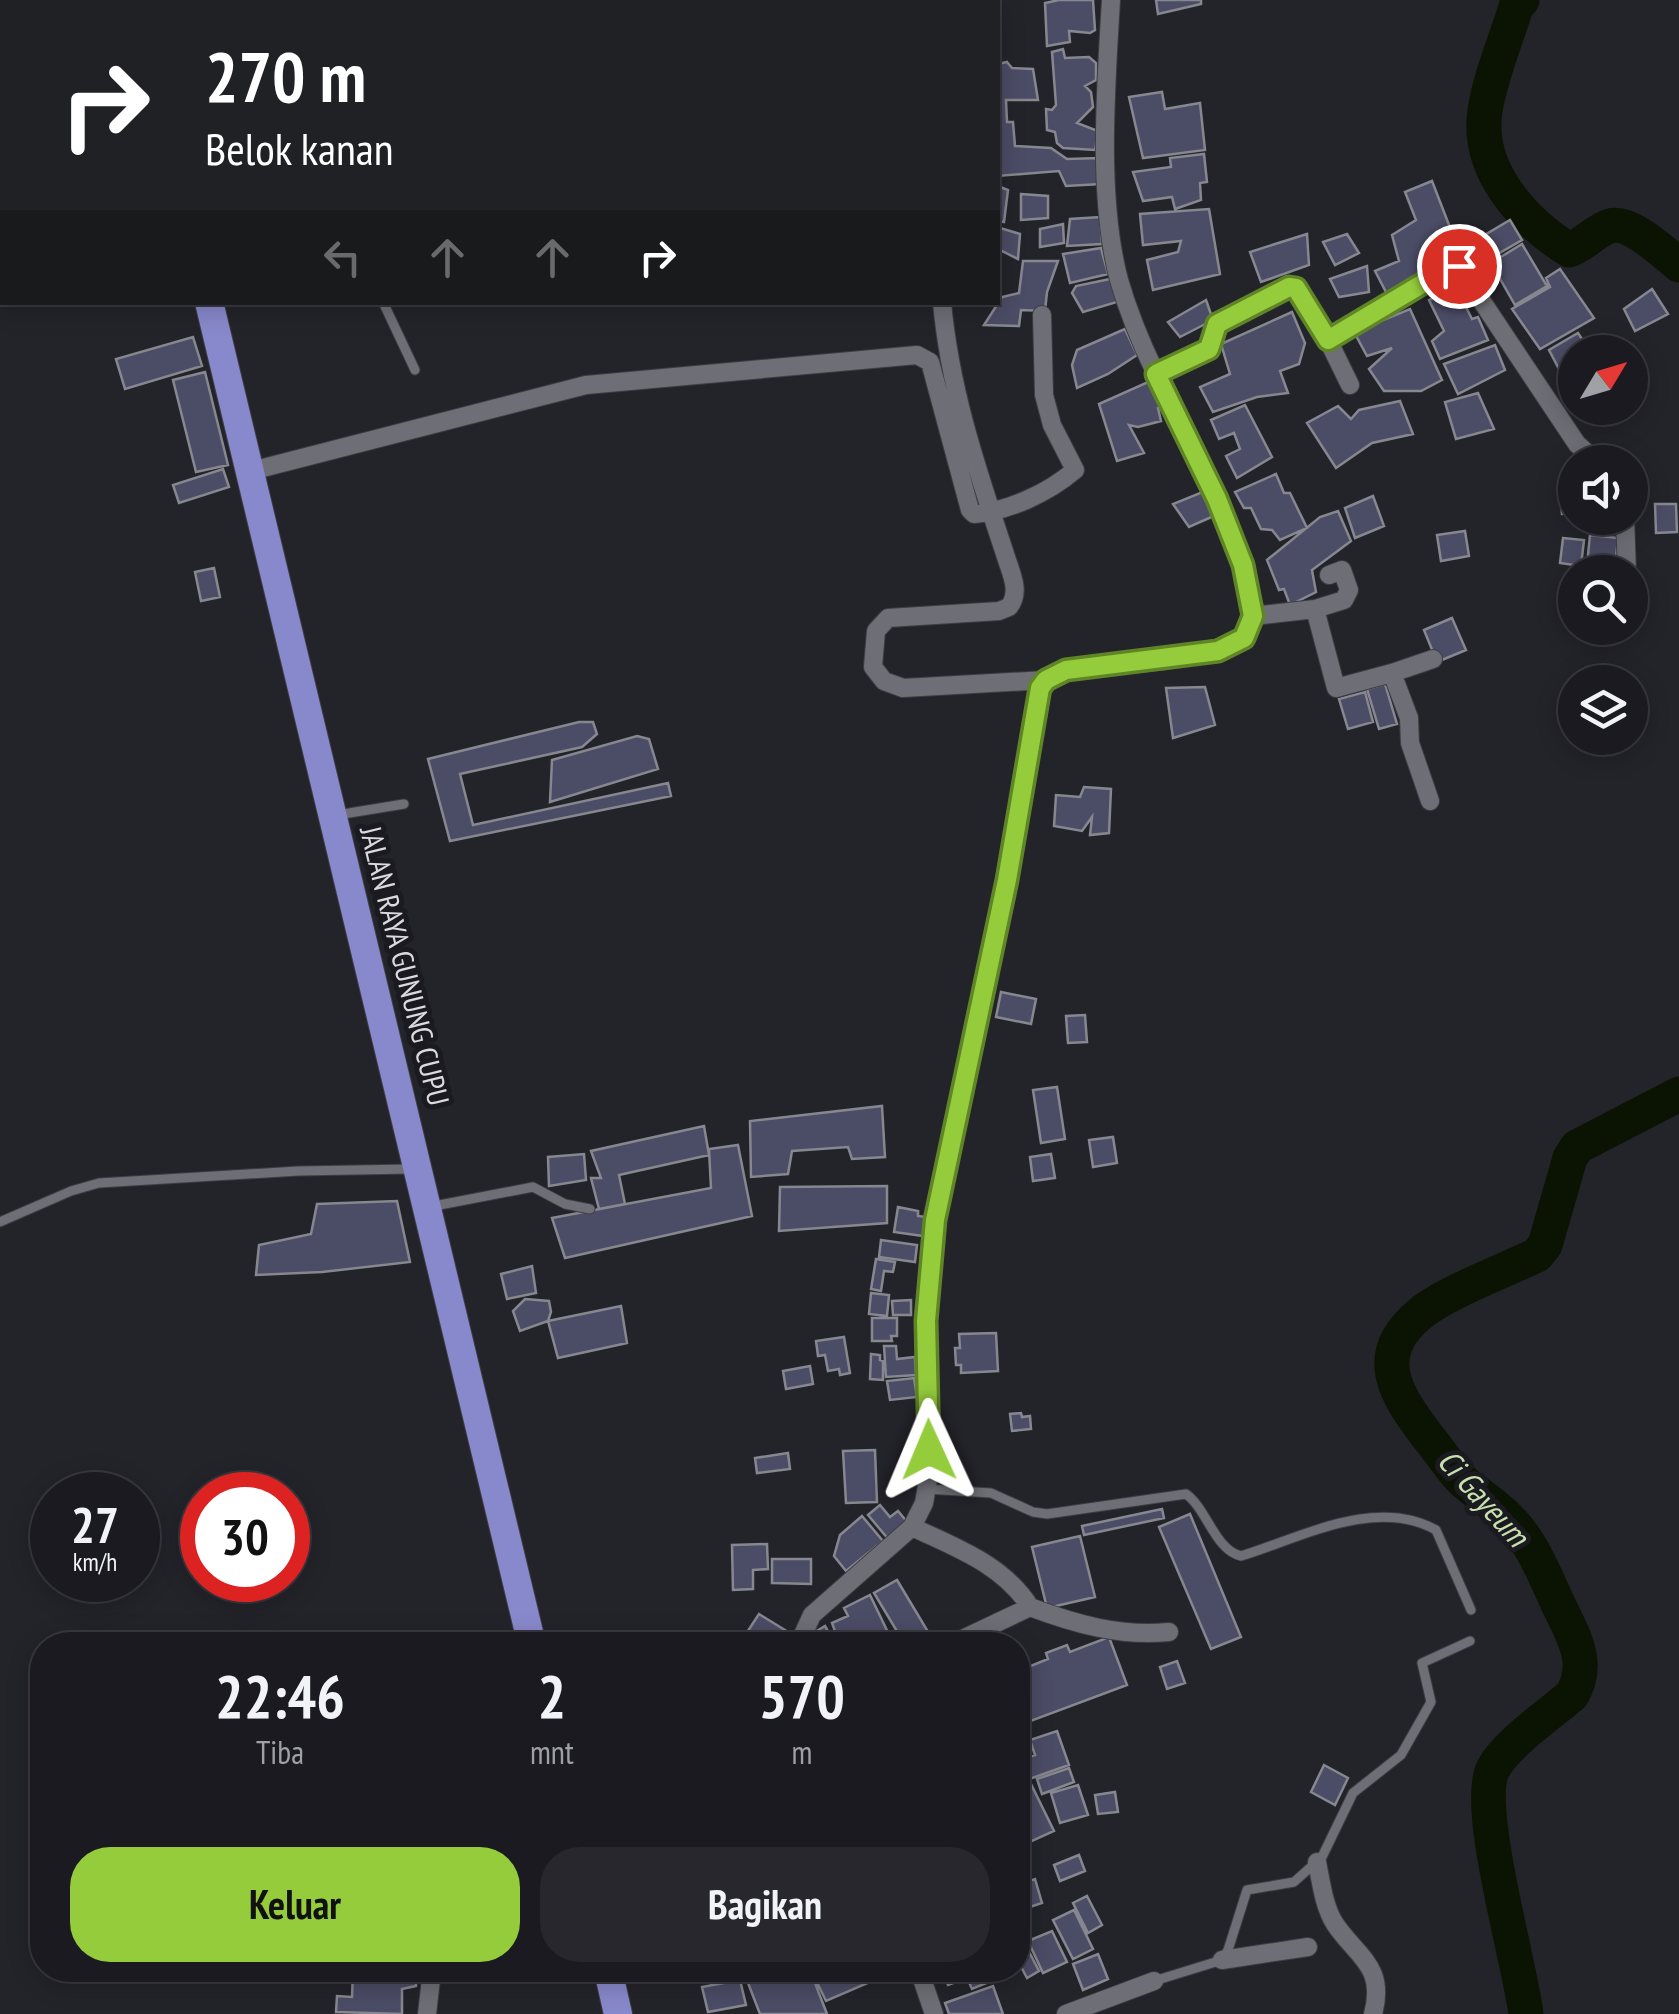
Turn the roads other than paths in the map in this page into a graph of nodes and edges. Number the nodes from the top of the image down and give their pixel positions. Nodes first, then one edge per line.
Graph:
1 (1111, 0) edge
2 (210, 305) edge
3 (384, 305) edge
4 (942, 305) edge
5 (1042, 315) dead end
6 (1328, 340) junction
7 (415, 370) dead end
8 (1156, 374) junction
9 (1350, 385) dead end
10 (1578, 445) edge
11 (251, 471) junction
12 (985, 512) junction
13 (1329, 574) dead end
14 (1314, 609) junction
15 (1253, 616) junction
16 (1433, 660) dead end
17 (1392, 673) junction
18 (1046, 680) junction
19 (1430, 800) dead end
20 (404, 804) dead end
21 (334, 816) junction
22 (420, 1168) junction
23 (426, 1207) junction
24 (590, 1209) dead end
25 (0, 1222) edge
26 (926, 1490) junction
27 (912, 1527) junction
28 (1030, 1607) junction
29 (1471, 1610) dead end
30 (529, 1632) edge
31 (804, 1632) edge
32 (977, 1632) edge
33 (1169, 1632) dead end
34 (1470, 1642) dead end
35 (1317, 1862) junction
36 (1308, 1947) dead end
37 (1222, 1960) junction
38 (1154, 1981) joint
39 (431, 1982) edge
40 (611, 1982) edge
41 (923, 1982) edge
42 (428, 2014) edge
43 (618, 2014) edge
44 (934, 2014) edge
45 (1066, 2014) edge
46 (1372, 2014) edge

1 - 8 street
2 - 11 highway, JALAN RAYA GUNUNG CUPU
3 - 7 lane
4 - 12 street
5 - 12 street
6 - 8 street
6 - 9 street
6 - 10 street
8 - 15 street
11 - 12 street
11 - 21 highway, JALAN RAYA GUNUNG CUPU
12 - 18 street
13 - 14 street
14 - 15 street
14 - 17 street
15 - 18 street
16 - 17 street
17 - 19 street
18 - 26 street
20 - 21 lane
21 - 22 highway, JALAN RAYA GUNUNG CUPU
22 - 23 highway, JALAN RAYA GUNUNG CUPU
22 - 25 lane
23 - 24 lane
23 - 30 highway, JALAN RAYA GUNUNG CUPU
26 - 27 street
26 - 29 lane
27 - 28 street
27 - 31 street
28 - 32 street
28 - 33 street
34 - 35 lane
35 - 37 lane
35 - 46 street
36 - 37 street
37 - 38 lane
38 - 45 street
39 - 42 street
40 - 43 highway
41 - 44 street

